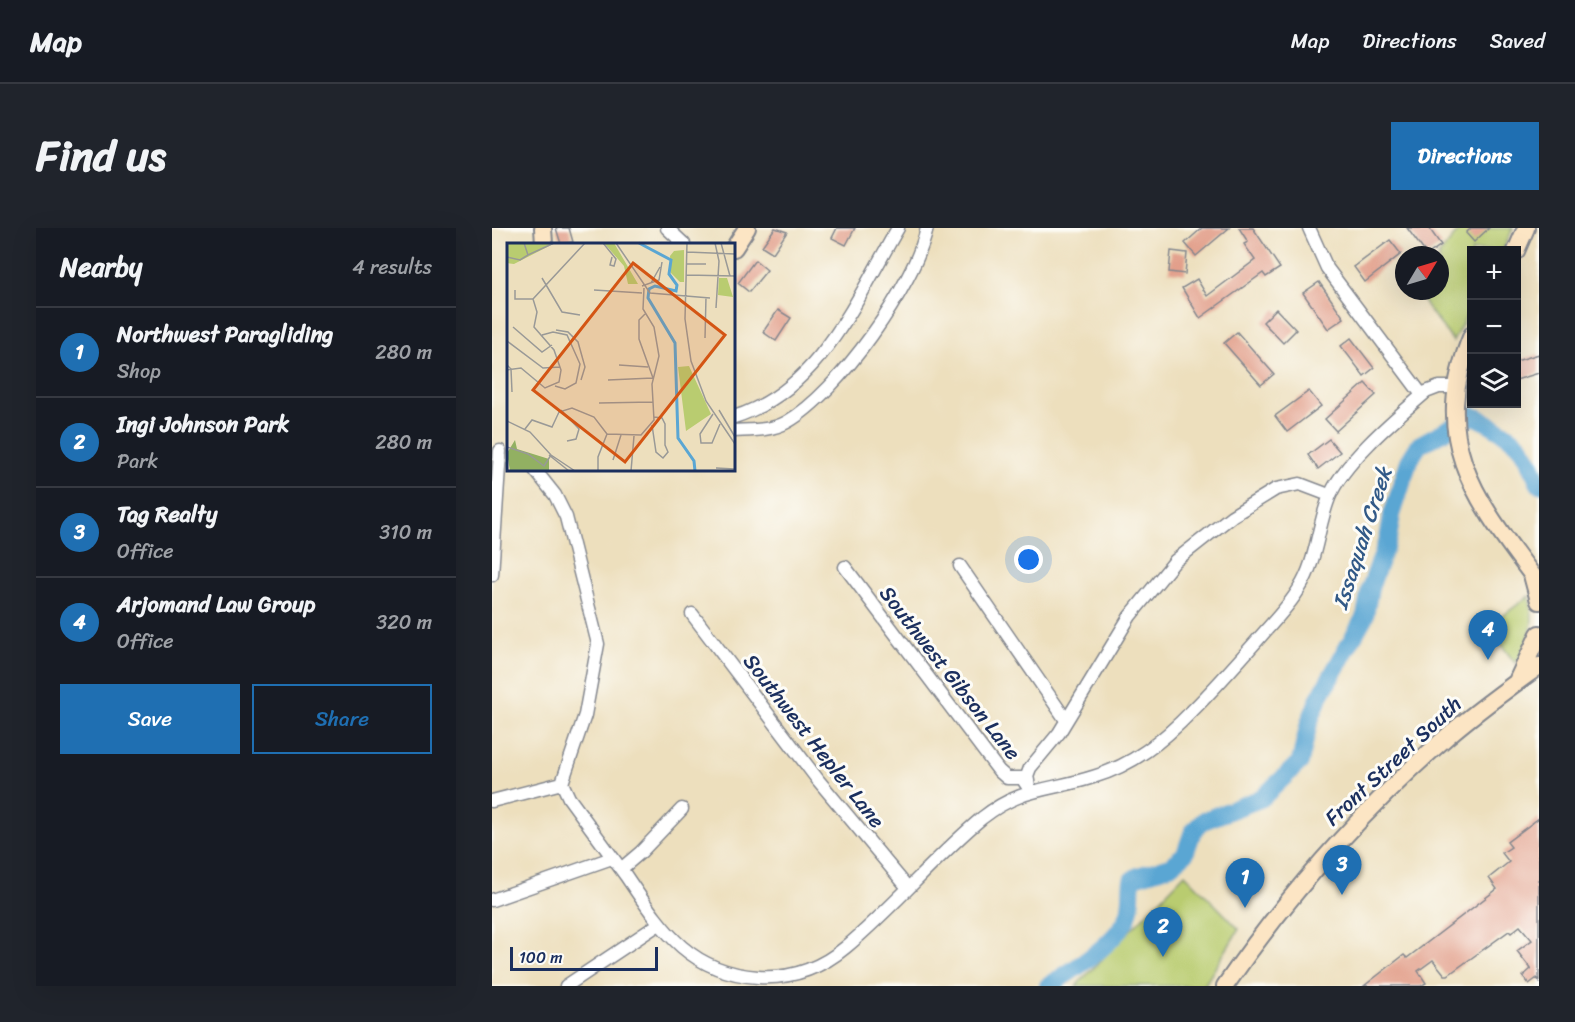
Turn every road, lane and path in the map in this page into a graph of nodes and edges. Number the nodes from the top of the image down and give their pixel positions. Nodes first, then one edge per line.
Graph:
1 (543, 228) edge
2 (667, 228) edge
3 (747, 228) edge
4 (898, 228) edge
5 (927, 228) edge
6 (1309, 228) edge
7 (1526, 228) edge
8 (544, 243) edge
9 (683, 243) edge
10 (735, 246) edge
11 (1518, 246) edge
12 (1467, 351) edge
13 (1456, 387) junction
14 (1422, 395) junction
15 (735, 417) edge
16 (735, 431) edge
17 (500, 451) edge
18 (536, 471) edge
19 (1329, 495) junction
20 (960, 566) dead end
21 (845, 567) dead end
22 (492, 575) edge
23 (1535, 579) edge
24 (1539, 601) edge
25 (692, 614) dead end
26 (1539, 634) edge
27 (1539, 666) edge
28 (1515, 683) junction
29 (1066, 720) junction
30 (562, 783) junction
31 (1030, 791) junction
32 (492, 801) edge
33 (682, 809) dead end
34 (612, 858) junction
35 (621, 869) junction
36 (908, 888) junction
37 (492, 900) edge
38 (659, 924) junction
39 (566, 986) edge
40 (1225, 986) edge

1 - 8 main road
2 - 9 street
3 - 10 main road
4 - 15 street
5 - 16 street
6 - 14 street
7 - 11 main road
12 - 13 main road
13 - 14 street
13 - 23 main road
14 - 19 street
17 - 22 street
18 - 30 street
19 - 29 street
19 - 31 street
20 - 29 street
21 - 31 street, Southwest Gibson Lane
23 - 24 main road
25 - 36 street, Southwest Hepler Lane
26 - 28 main road
27 - 28 main road, Front Street South
28 - 40 main road, Front Street South
29 - 31 street
30 - 32 street
30 - 34 street
31 - 36 street
33 - 35 street
34 - 35 street
34 - 37 street
35 - 38 street
36 - 38 street
38 - 39 street

